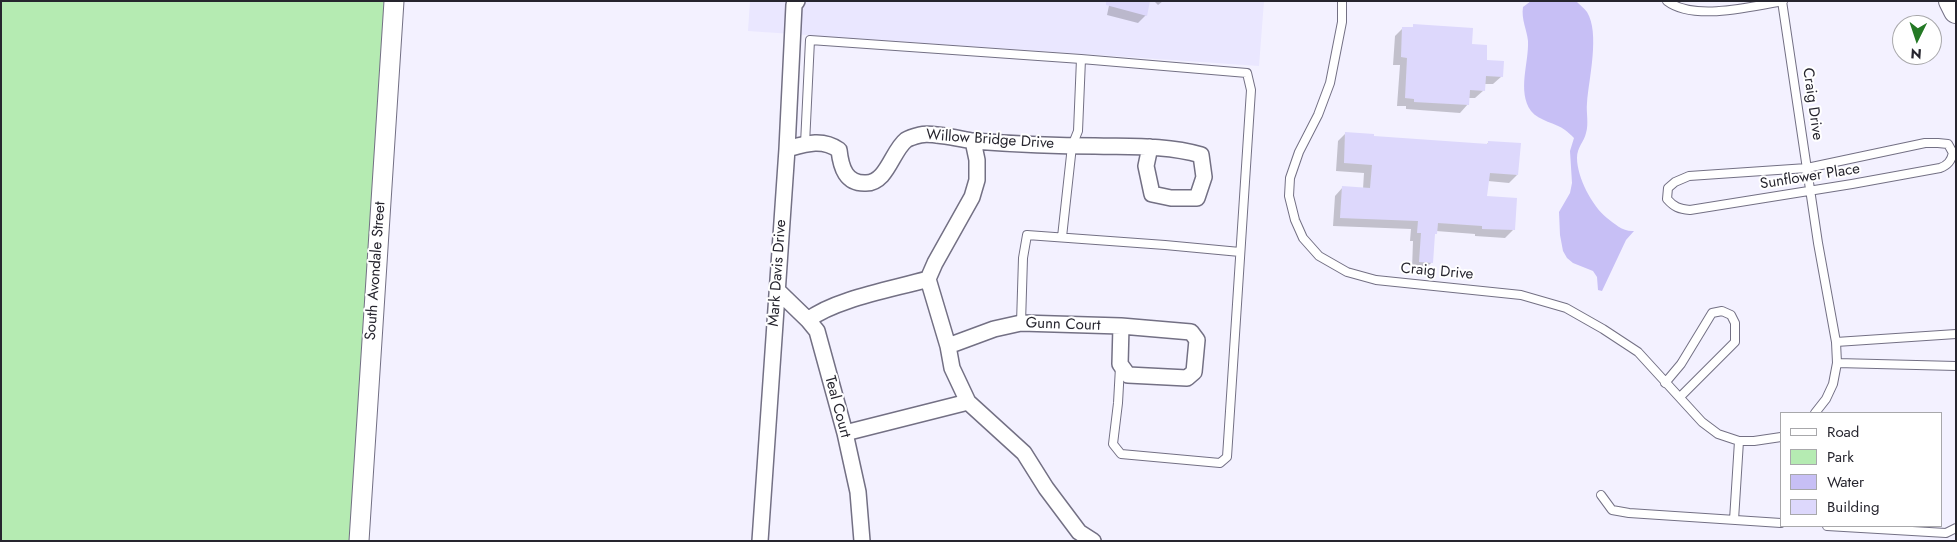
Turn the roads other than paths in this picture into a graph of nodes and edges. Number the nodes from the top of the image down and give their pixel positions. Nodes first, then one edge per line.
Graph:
1 (394, 1) edge
2 (1342, 1) edge
3 (1666, 1) edge
4 (1782, 1) edge
5 (1951, 1) edge
6 (794, 2) edge
7 (1956, 11) edge
8 (1081, 59) junction
9 (973, 140) junction
10 (805, 144) junction
11 (1072, 146) junction
12 (1150, 147) junction
13 (787, 149) junction
14 (1807, 168) junction
15 (1811, 191) junction
16 (1062, 237) junction
17 (1240, 252) junction
18 (928, 279) junction
19 (777, 290) junction
20 (808, 320) junction
21 (1021, 323) junction
22 (1121, 326) junction
23 (1956, 334) edge
24 (1836, 342) junction
25 (948, 346) junction
26 (1837, 363) junction
27 (1120, 364) junction
28 (1956, 366) edge
29 (1665, 383) junction
30 (1680, 397) junction
31 (968, 402) junction
32 (1816, 412) edge
33 (845, 434) junction
34 (1780, 437) edge
35 (1739, 441) junction
36 (1601, 495) dead end
37 (1734, 520) junction
38 (1780, 523) edge
39 (1844, 527) edge
40 (1956, 528) edge
41 (359, 541) edge
42 (760, 541) edge
43 (862, 541) edge
44 (1093, 541) edge

1 - 41 street, South Avondale Street
2 - 29 lane, Craig Drive
3 - 4 lane
4 - 14 lane, Craig Drive
5 - 7 main road
6 - 13 street, Mark Davis Drive
8 - 10 lane
8 - 11 lane
8 - 17 lane
9 - 10 street, Willow Bridge Drive
9 - 11 street, Willow Bridge Drive
9 - 18 street
10 - 13 street, Willow Bridge Drive
11 - 12 street, Willow Bridge Drive
11 - 16 lane
12 - 12 street, Willow Bridge Drive
13 - 19 street, Mark Davis Drive
14 - 15 lane, Craig Drive
14 - 15 lane, Sunflower Place
14 - 15 lane, Sunflower Place
15 - 24 lane, Craig Drive
16 - 17 lane
16 - 21 lane
17 - 27 lane
18 - 20 street
18 - 25 street
19 - 20 street, Teal Court
19 - 42 street, Mark Davis Drive
20 - 33 street, Teal Court
21 - 22 street, Gunn Court
21 - 25 street, Gunn Court
22 - 27 street, Gunn Court
22 - 27 street, Gunn Court
23 - 24 lane
24 - 26 lane, Craig Drive
25 - 31 street
26 - 28 lane
26 - 32 lane, Craig Drive
29 - 30 lane, Craig Drive
29 - 30 lane
30 - 35 lane, Craig Drive
31 - 33 street
31 - 44 street
33 - 43 street, Teal Court
34 - 35 lane, Craig Drive
35 - 37 lane
36 - 37 lane
37 - 38 lane
39 - 40 lane

